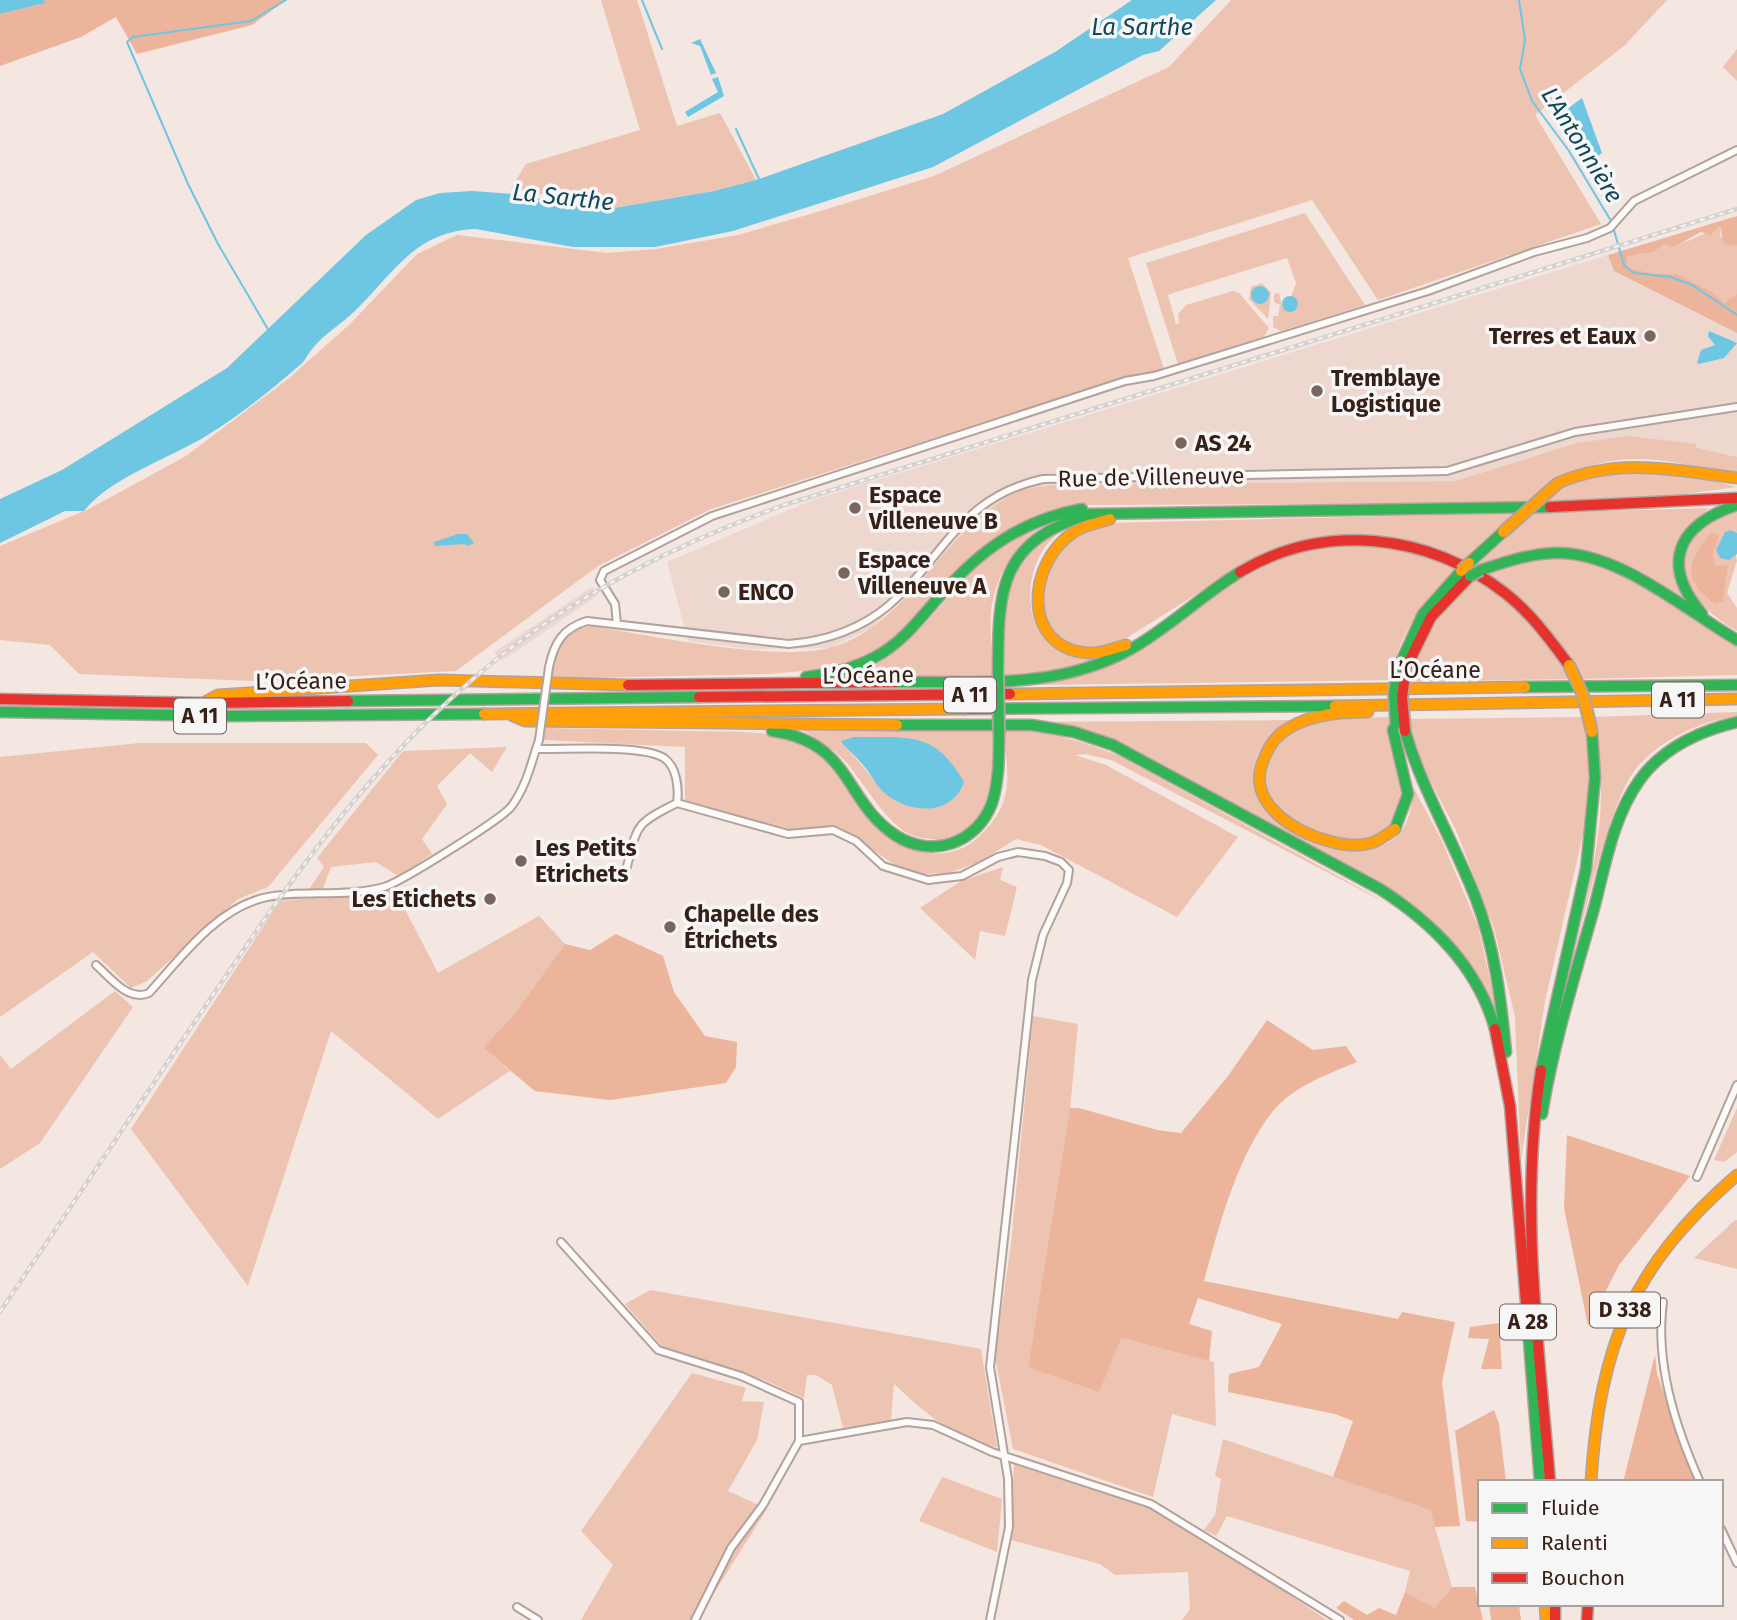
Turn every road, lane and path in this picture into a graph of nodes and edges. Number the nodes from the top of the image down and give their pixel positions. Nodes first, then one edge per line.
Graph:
1 (1737, 150) edge
2 (1737, 407) edge
3 (1737, 478) edge
4 (1737, 496) edge
5 (1737, 505) edge
6 (1218, 511) junction
7 (1467, 570) junction
8 (617, 624) junction
9 (1166, 625) junction
10 (1737, 638) edge
11 (717, 685) junction
12 (1737, 685) edge
13 (0, 699) edge
14 (1737, 699) edge
15 (202, 703) junction
16 (1422, 705) junction
17 (0, 712) edge
18 (507, 713) junction
19 (1737, 722) edge
20 (760, 726) junction
21 (1398, 729) junction
22 (536, 749) junction
23 (677, 803) junction
24 (626, 870) dead end
25 (96, 965) dead end
26 (1737, 1085) edge
27 (1508, 1093) junction
28 (1737, 1175) edge
29 (1697, 1177) dead end
30 (1531, 1182) junction
31 (561, 1242) dead end
32 (1663, 1302) dead end
33 (799, 1441) junction
34 (1004, 1456) junction
35 (1540, 1480) edge
36 (1550, 1480) edge
37 (1591, 1480) edge
38 (1699, 1480) edge
39 (1723, 1533) edge
40 (1737, 1563) edge
41 (517, 1607) dead end
42 (538, 1620) edge
43 (695, 1620) edge
44 (990, 1620) edge
45 (1340, 1620) edge

1 - 8 street
2 - 8 street, Rue de Villeneuve
3 - 7 main road, bridge
4 - 6 main road
5 - 10 main road
6 - 9 main road
6 - 11 main road
6 - 20 main road, bridge
7 - 10 main road, bridge
7 - 21 main road, bridge
8 - 22 street, Rue de Villeneuve, bridge
9 - 11 main road
9 - 30 main road, A 28, bridge
11 - 15 main road
12 - 15 main road, L’Océane / A 11
13 - 15 main road, L’Océane / A 11
14 - 16 main road, L’Océane / A 11
16 - 18 main road, L’Océane / A 11
16 - 21 main road
17 - 18 main road, L’Océane / A 11
18 - 20 main road
19 - 30 main road
20 - 27 main road
21 - 27 main road, A 28
22 - 23 street
22 - 25 street, Rue de Villeneuve
23 - 24 street
23 - 34 street
26 - 29 street
27 - 35 main road, A 28
28 - 37 main road, D 338
30 - 36 main road, A 28
31 - 33 street
32 - 38 street
33 - 34 street
33 - 43 street
34 - 44 street
34 - 45 street
39 - 40 street
41 - 42 street

